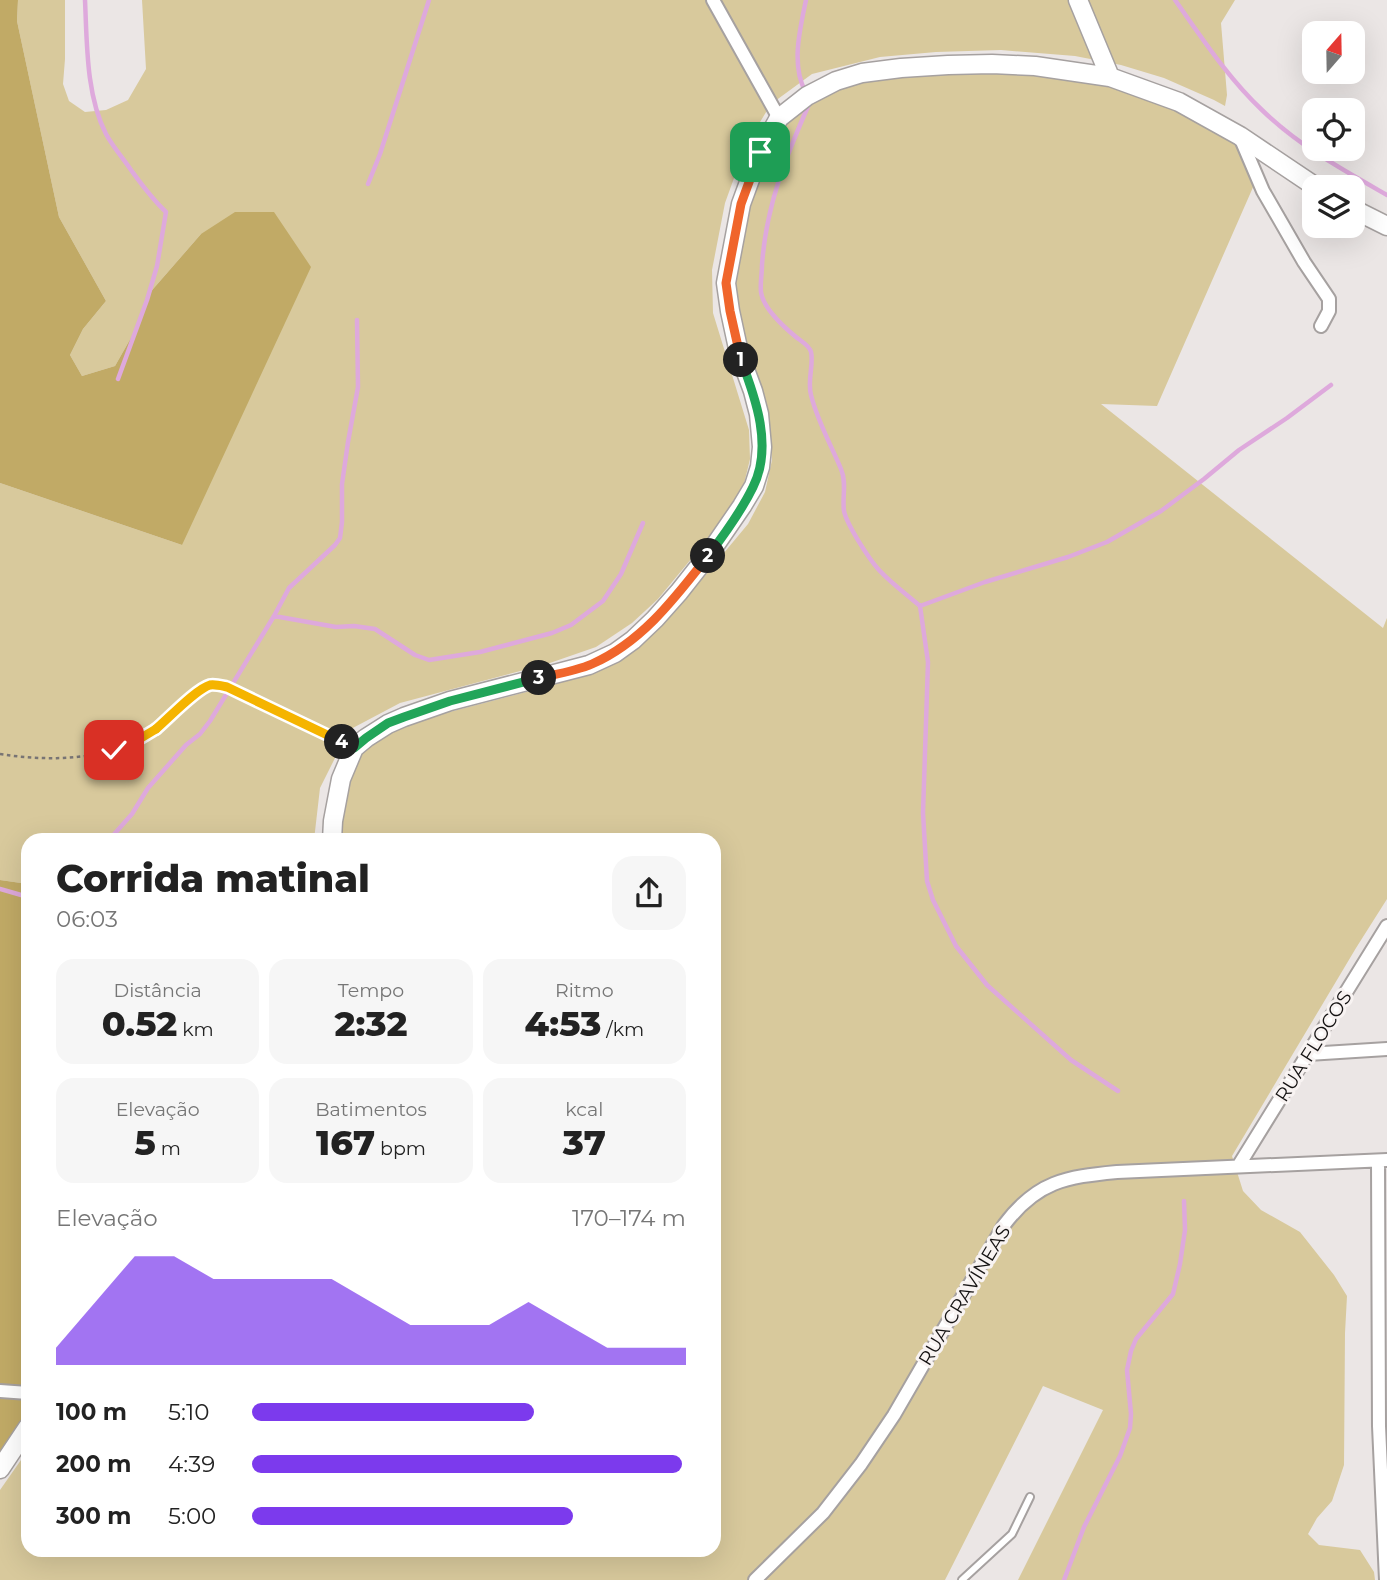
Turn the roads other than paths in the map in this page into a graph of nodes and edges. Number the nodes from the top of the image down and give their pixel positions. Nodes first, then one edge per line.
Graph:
1 (713, 0) edge
2 (1078, 0) edge
3 (1110, 77) junction
4 (779, 118) junction
5 (1240, 136) junction
6 (1302, 178) edge
7 (1365, 215) edge
8 (1387, 226) edge
9 (1321, 326) dead end
10 (332, 833) edge
11 (1387, 926) edge
12 (1381, 946) edge
13 (1387, 1049) edge
14 (1308, 1054) junction
15 (1382, 1160) edge
16 (1239, 1165) junction
17 (0, 1391) edge
18 (21, 1392) edge
19 (1383, 1424) edge
20 (21, 1438) edge
21 (0, 1469) edge
22 (1030, 1497) dead end
23 (1385, 1561) edge
24 (755, 1580) edge
25 (962, 1580) edge
26 (1385, 1580) edge

1 - 4 street
2 - 3 street
3 - 4 street
3 - 5 street
4 - 10 street
5 - 6 street
5 - 9 street
7 - 8 street
11 - 12 street, RUA FLOCOS
12 - 14 street, RUA FLOCOS
13 - 14 street
14 - 16 street, RUA FLOCOS
15 - 16 street, RUA CRAVÍNEAS
15 - 19 street
16 - 24 street, RUA CRAVÍNEAS
17 - 18 street
19 - 23 street
20 - 21 street
22 - 25 lane
23 - 26 street

